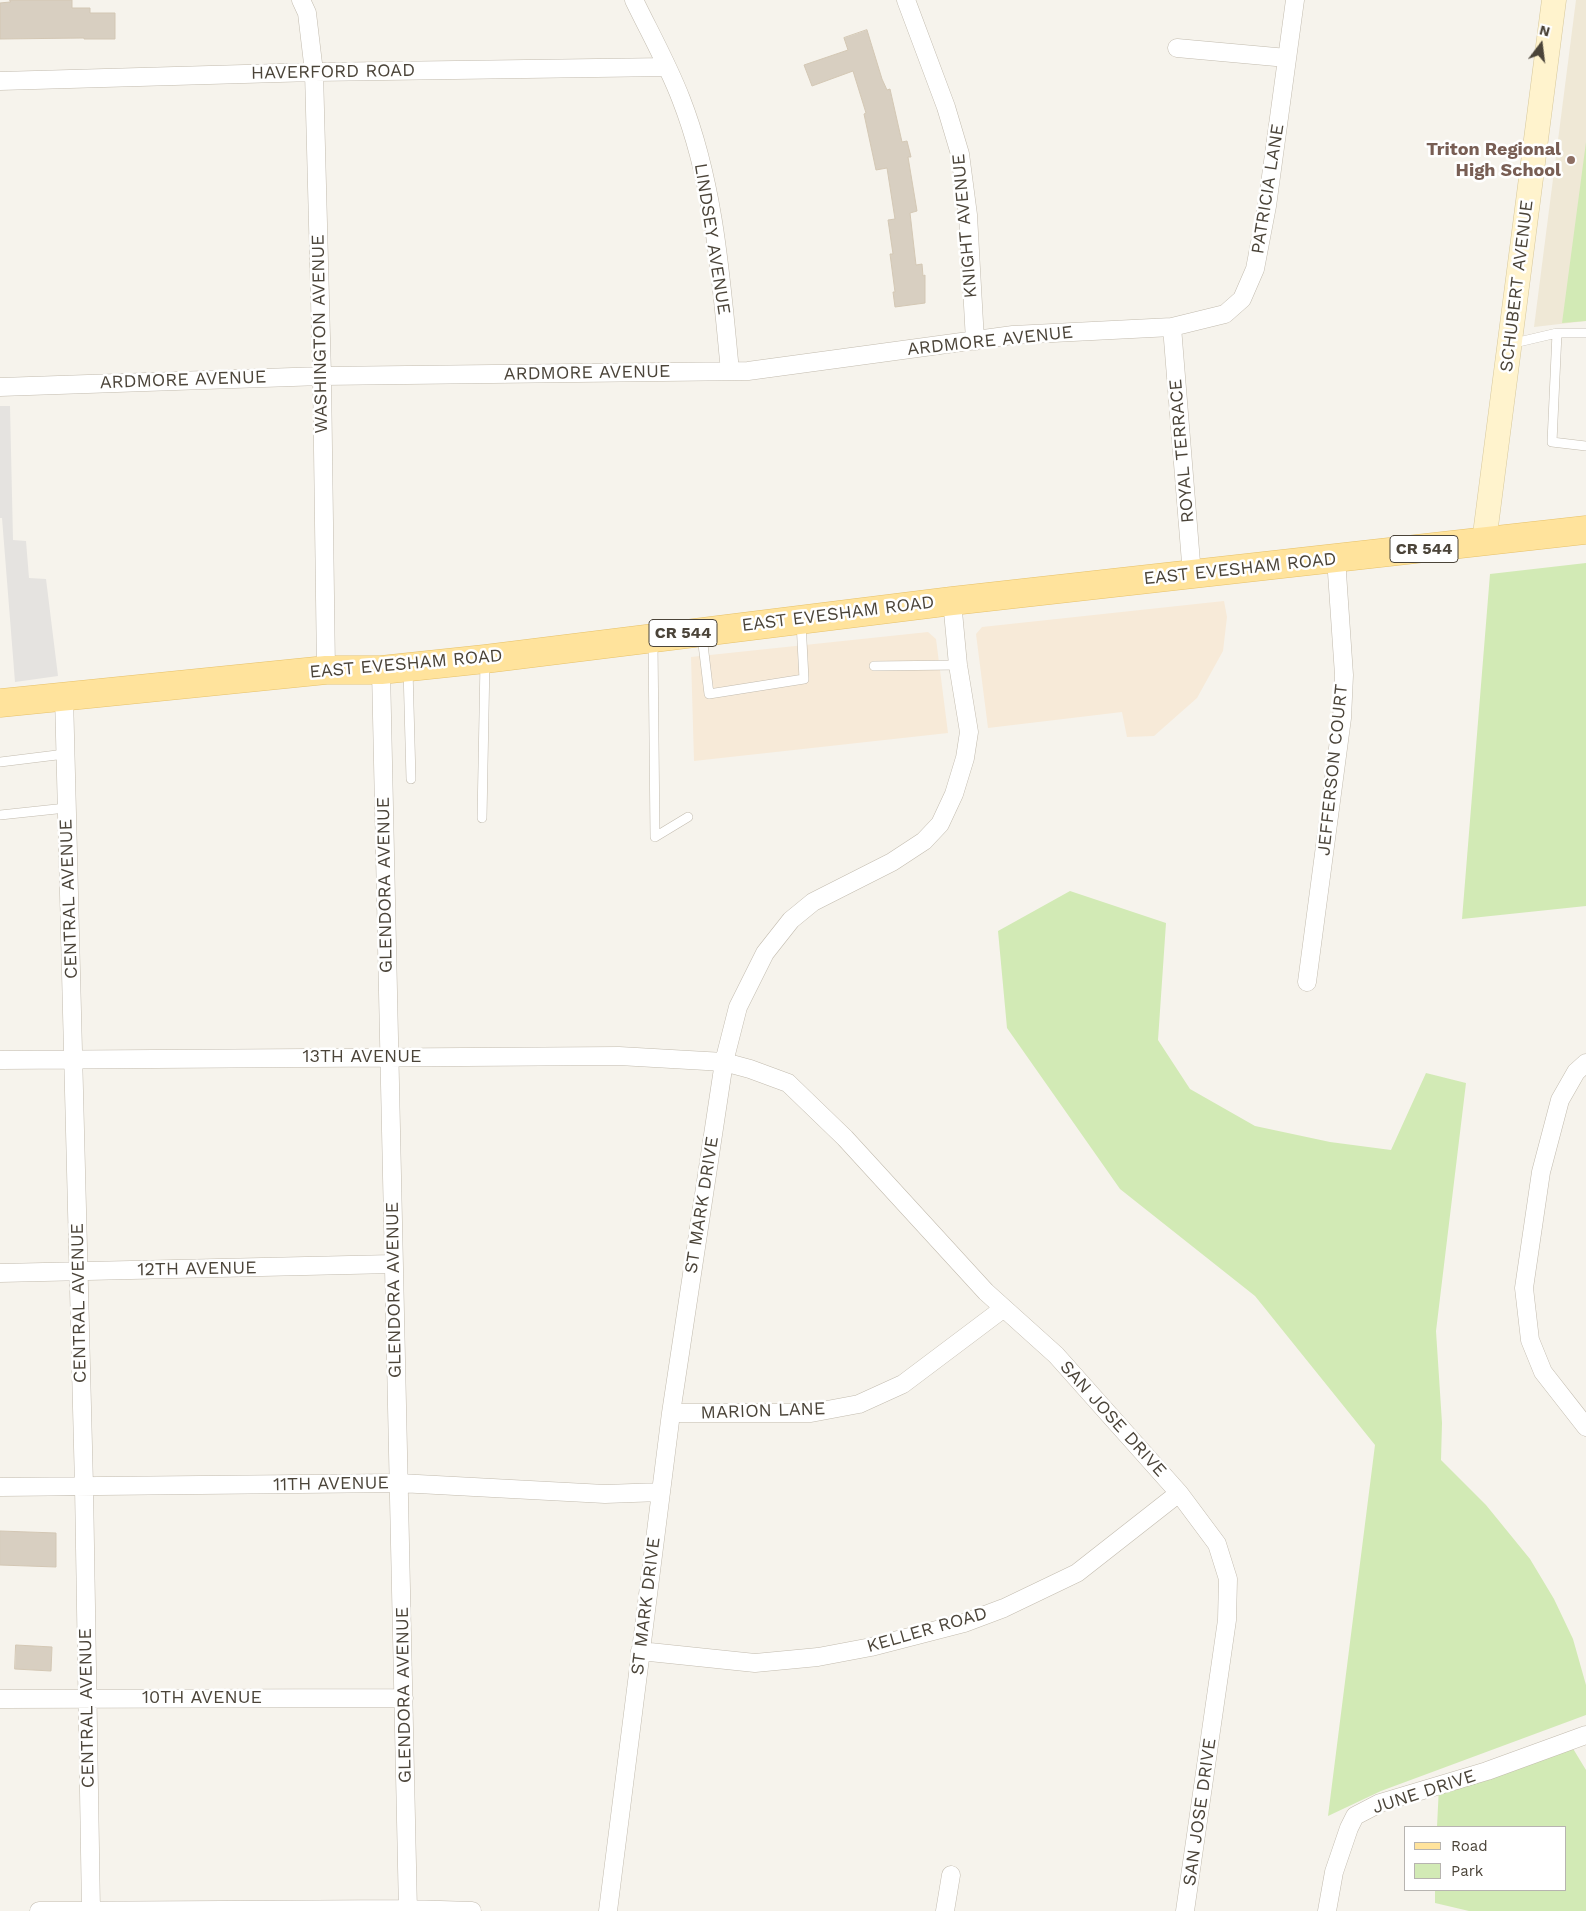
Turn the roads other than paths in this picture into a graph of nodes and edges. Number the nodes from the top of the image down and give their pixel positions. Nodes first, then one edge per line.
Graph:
1 (301, 0) edge
2 (634, 0) edge
3 (906, 0) edge
4 (1294, 0) edge
5 (1554, 0) edge
6 (1177, 48) dead end
7 (1287, 58) junction
8 (667, 67) junction
9 (314, 72) junction
10 (0, 81) edge
11 (1172, 327) junction
12 (1557, 333) junction
13 (1586, 333) edge
14 (975, 340) junction
15 (1509, 344) junction
16 (730, 371) junction
17 (322, 376) junction
18 (0, 387) edge
19 (1586, 446) edge
20 (1586, 530) edge
21 (1484, 542) junction
22 (1336, 558) junction
23 (1192, 575) junction
24 (952, 601) junction
25 (800, 619) junction
26 (701, 631) junction
27 (653, 637) junction
28 (485, 659) junction
29 (958, 665) junction
30 (874, 666) dead end
31 (408, 667) junction
32 (326, 670) junction
33 (381, 670) junction
34 (64, 696) junction
35 (0, 703) edge
36 (65, 754) junction
37 (0, 762) edge
38 (411, 779) dead end
39 (66, 808) junction
40 (0, 815) edge
41 (688, 817) dead end
42 (482, 818) dead end
43 (1307, 982) dead end
44 (388, 1057) junction
45 (0, 1060) edge
46 (73, 1060) junction
47 (724, 1062) junction
48 (1586, 1063) edge
49 (393, 1264) junction
50 (79, 1272) junction
51 (0, 1273) edge
52 (1004, 1308) junction
53 (671, 1412) junction
54 (1586, 1427) edge
55 (399, 1483) junction
56 (84, 1486) junction
57 (0, 1487) edge
58 (661, 1492) junction
59 (1179, 1493) junction
60 (640, 1651) junction
61 (87, 1698) junction
62 (404, 1698) junction
63 (0, 1699) edge
64 (1586, 1735) edge
65 (951, 1875) dead end
66 (408, 1910) edge
67 (39, 1911) edge
68 (91, 1911) edge
69 (472, 1911) edge
70 (608, 1911) edge
71 (945, 1911) edge
72 (1186, 1911) edge
73 (1327, 1911) edge

1 - 9 street, WASHINGTON AVENUE
2 - 8 street, LINDSEY AVENUE
3 - 14 street, KNIGHT AVENUE
4 - 7 street, PATRICIA LANE
5 - 15 street, SCHUBERT AVENUE
6 - 7 street
7 - 11 street, PATRICIA LANE
8 - 9 street, HAVERFORD ROAD
8 - 16 street, LINDSEY AVENUE
9 - 10 street, HAVERFORD ROAD
9 - 17 street, WASHINGTON AVENUE
11 - 14 street, ARDMORE AVENUE
11 - 23 street, ROYAL TERRACE
12 - 13 lane
12 - 15 lane
12 - 19 lane
14 - 16 street, ARDMORE AVENUE
15 - 21 street, SCHUBERT AVENUE
16 - 17 street, ARDMORE AVENUE
17 - 18 street, ARDMORE AVENUE
17 - 32 street, WASHINGTON AVENUE
20 - 21 main road, EAST EVESHAM ROAD / CR 544
21 - 22 main road, EAST EVESHAM ROAD / CR 544
22 - 23 main road, EAST EVESHAM ROAD / CR 544
22 - 43 street, JEFFERSON COURT
23 - 24 main road, EAST EVESHAM ROAD / CR 544
24 - 25 main road, EAST EVESHAM ROAD / CR 544
24 - 29 street, ST MARK DRIVE
25 - 26 main road, EAST EVESHAM ROAD / CR 544
25 - 26 lane
26 - 27 main road, EAST EVESHAM ROAD / CR 544
27 - 28 main road, EAST EVESHAM ROAD / CR 544
27 - 41 lane
28 - 31 main road, EAST EVESHAM ROAD / CR 544
28 - 42 lane
29 - 30 lane
29 - 47 street, ST MARK DRIVE
31 - 33 main road, EAST EVESHAM ROAD / CR 544
31 - 38 lane
32 - 33 main road, EAST EVESHAM ROAD / CR 544
32 - 34 main road, EAST EVESHAM ROAD / CR 544
33 - 44 street, GLENDORA AVENUE
34 - 35 main road, EAST EVESHAM ROAD / CR 544
34 - 36 street, CENTRAL AVENUE
36 - 37 lane
36 - 39 street, CENTRAL AVENUE
39 - 40 lane
39 - 46 street, CENTRAL AVENUE
44 - 46 street, 13TH AVENUE
44 - 47 street, 13TH AVENUE
44 - 49 street, GLENDORA AVENUE
45 - 46 street, 13TH AVENUE
46 - 50 street, CENTRAL AVENUE
47 - 52 street, SAN JOSE DRIVE
47 - 53 street, ST MARK DRIVE
48 - 54 street
49 - 50 street, 12TH AVENUE
49 - 55 street, GLENDORA AVENUE
50 - 51 street, 12TH AVENUE
50 - 56 street, CENTRAL AVENUE
52 - 53 street, MARION LANE
52 - 59 street, SAN JOSE DRIVE
53 - 58 street, ST MARK DRIVE
55 - 56 street, 11TH AVENUE
55 - 58 street, 11TH AVENUE
55 - 62 street, GLENDORA AVENUE
56 - 57 street, 11TH AVENUE
56 - 61 street, CENTRAL AVENUE
58 - 60 street, ST MARK DRIVE
59 - 60 street, KELLER ROAD
59 - 72 street, SAN JOSE DRIVE
60 - 70 street, ST MARK DRIVE
61 - 62 street, 10TH AVENUE
61 - 63 street, 10TH AVENUE
61 - 68 street, CENTRAL AVENUE
62 - 66 street, GLENDORA AVENUE
64 - 73 street, JUNE DRIVE
65 - 71 street
66 - 68 street
66 - 69 street
67 - 68 street

